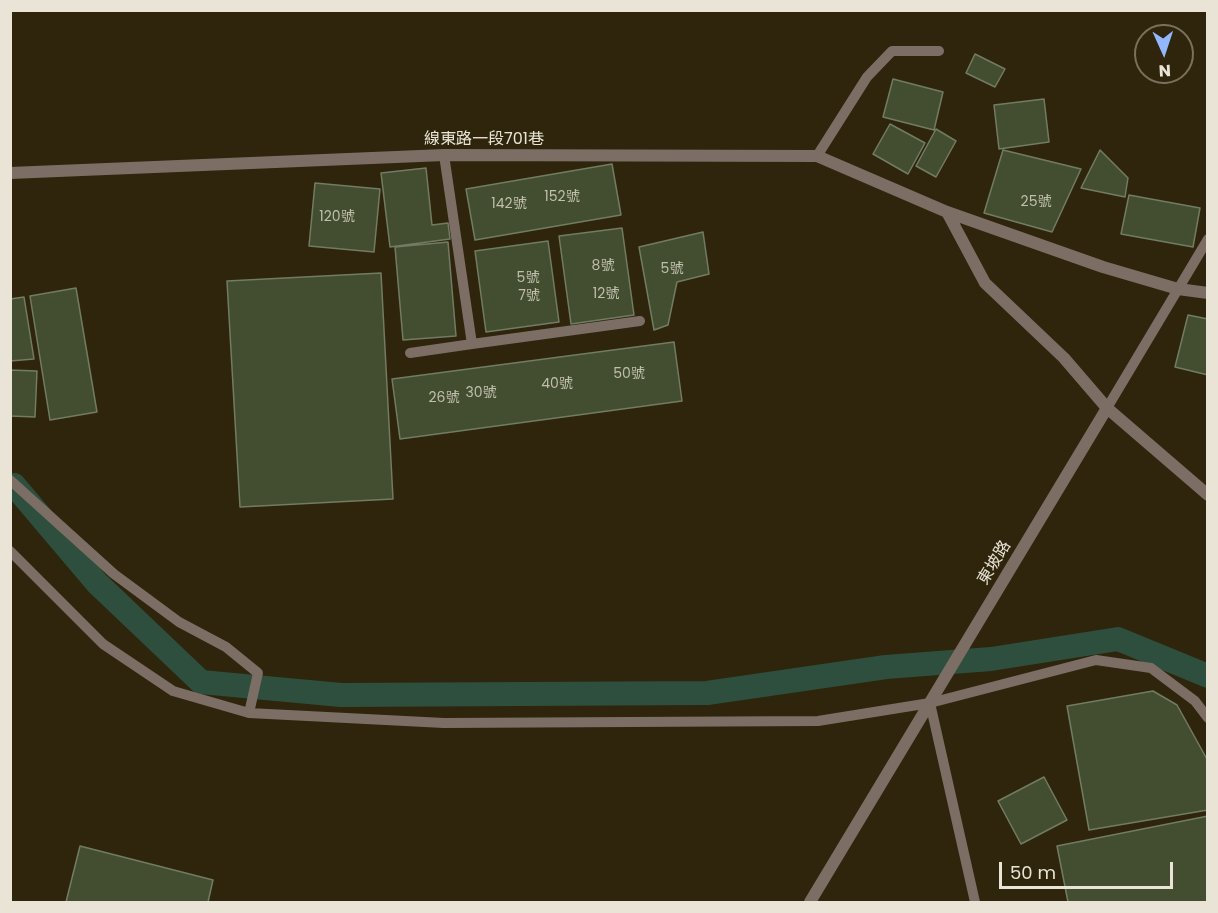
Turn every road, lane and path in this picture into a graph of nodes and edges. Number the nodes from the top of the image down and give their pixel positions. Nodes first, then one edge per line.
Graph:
1 (939, 51) dead end
2 (444, 155) junction
3 (817, 156) junction
4 (10, 173) edge
5 (947, 212) junction
6 (1208, 239) edge
7 (1178, 289) junction
8 (1208, 292) edge
9 (640, 321) dead end
10 (472, 344) junction
11 (410, 353) dead end
12 (1107, 408) junction
13 (10, 480) edge
14 (1208, 495) edge
15 (10, 551) edge
16 (930, 703) junction
17 (249, 713) junction
18 (1208, 718) edge
19 (810, 903) edge
20 (975, 903) edge

1 - 3 lane
2 - 3 street, 線東路一段701巷
2 - 4 street, 線東路一段701巷
2 - 10 lane
3 - 5 street, 線東路一段701巷
5 - 7 street, 線東路一段701巷
5 - 12 street
6 - 7 lane, 東坡路
7 - 8 street, 線東路一段701巷
7 - 12 lane, 東坡路
9 - 10 lane
10 - 11 lane
12 - 14 street
12 - 16 street, 東坡路
13 - 17 lane
15 - 17 lane
16 - 17 lane
16 - 18 lane
16 - 19 street, 東坡路
16 - 20 lane

